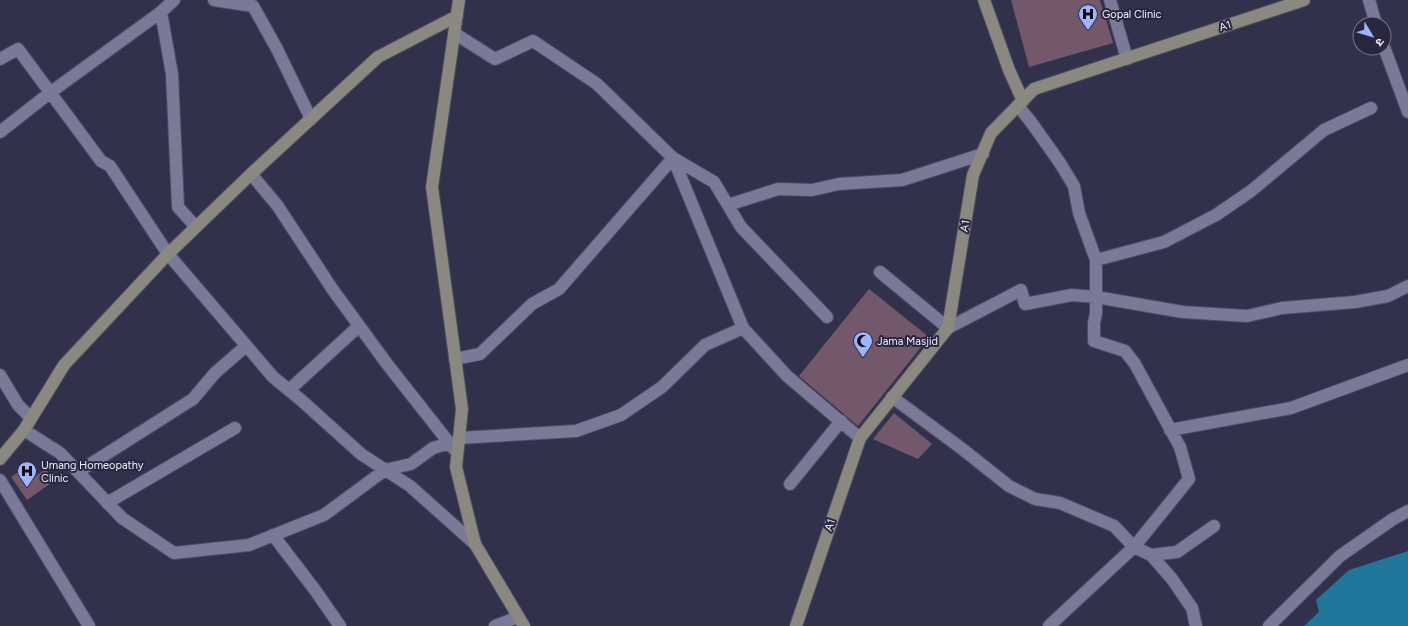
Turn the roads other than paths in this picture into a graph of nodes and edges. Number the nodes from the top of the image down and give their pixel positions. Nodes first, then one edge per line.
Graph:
1 (174, 0) edge
2 (214, 0) edge
3 (459, 0) edge
4 (984, 0) edge
5 (1110, 0) edge
6 (1304, 0) edge
7 (1369, 0) edge
8 (160, 12) junction
9 (456, 16) junction
10 (1374, 16) edge
11 (454, 33) junction
12 (1387, 56) edge
13 (0, 59) edge
14 (1127, 59) junction
15 (51, 92) junction
16 (1020, 104) junction
17 (1371, 108) dead end
18 (1408, 112) edge
19 (311, 119) junction
20 (0, 132) edge
21 (982, 154) junction
22 (673, 158) junction
23 (251, 174) junction
24 (728, 205) junction
25 (196, 227) junction
26 (168, 254) junction
27 (1096, 260) junction
28 (880, 272) dead end
29 (1408, 286) edge
30 (1096, 297) junction
31 (827, 317) dead end
32 (359, 326) junction
33 (743, 328) junction
34 (948, 328) junction
35 (246, 346) junction
36 (456, 359) junction
37 (1408, 365) edge
38 (0, 375) edge
39 (289, 390) junction
40 (892, 398) junction
41 (31, 418) junction
42 (841, 422) junction
43 (235, 428) dead end
44 (24, 430) junction
45 (1170, 430) junction
46 (860, 438) junction
47 (454, 441) junction
48 (0, 459) edge
49 (385, 470) junction
50 (78, 472) junction
51 (0, 480) edge
52 (790, 484) dead end
53 (107, 503) junction
54 (1408, 511) edge
55 (1214, 526) dead end
56 (273, 535) junction
57 (475, 544) junction
58 (1134, 547) junction
59 (1151, 554) junction
60 (521, 621) edge
61 (89, 626) edge
62 (340, 626) edge
63 (495, 626) edge
64 (796, 626) edge
65 (1049, 626) edge
66 (1196, 626) edge
67 (1269, 626) edge

1 - 8 street
2 - 19 street
3 - 9 street
4 - 16 street
5 - 14 street
6 - 14 street, A1
7 - 10 street
8 - 15 street
8 - 25 street
9 - 11 street
9 - 19 street
11 - 22 street
11 - 36 street
12 - 18 street
13 - 15 street
14 - 16 street, A1
15 - 20 street
15 - 26 street
16 - 21 street, A1
16 - 27 street
17 - 27 street
19 - 23 street
21 - 24 street
21 - 34 street, A1
22 - 24 street
22 - 33 street
22 - 36 street
23 - 25 street
23 - 32 street
24 - 31 street
25 - 26 street
26 - 35 street
26 - 41 street
27 - 30 street
28 - 34 street
29 - 30 street
30 - 34 street
30 - 45 street
32 - 39 street
32 - 47 street
33 - 42 street
33 - 47 street
34 - 40 street, A1
35 - 39 street
35 - 50 street
36 - 47 street
37 - 45 street
38 - 41 street
39 - 49 street
40 - 46 street, A1
40 - 58 street
41 - 44 street
42 - 46 street
42 - 52 street
43 - 53 street
44 - 48 street
44 - 50 street
45 - 58 street
46 - 64 street, A1
47 - 49 street
47 - 57 street
49 - 56 street
49 - 57 street
50 - 53 street
51 - 61 street
53 - 56 street
54 - 67 street
55 - 59 street
56 - 62 street
57 - 60 street
58 - 59 street
58 - 65 street
59 - 66 street
60 - 63 street

